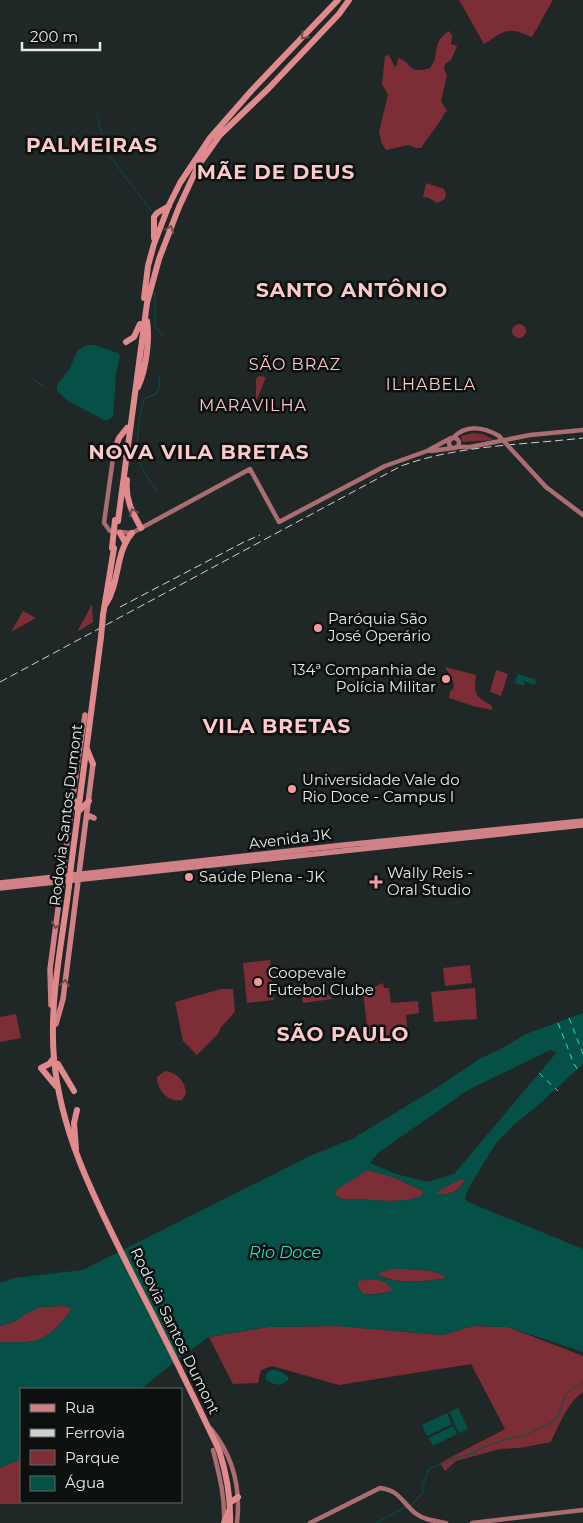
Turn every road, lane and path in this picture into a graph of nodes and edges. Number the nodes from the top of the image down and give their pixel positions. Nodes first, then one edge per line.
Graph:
1 (338, 0) edge
2 (349, 1) edge
3 (331, 7) junction
4 (338, 16) junction
5 (252, 90) junction
6 (260, 98) junction
7 (175, 194) junction
8 (183, 200) junction
9 (151, 255) junction
10 (159, 259) junction
11 (140, 324) junction
12 (126, 342) dead end
13 (129, 426) junction
14 (583, 430) edge
15 (455, 439) junction
16 (455, 447) junction
17 (470, 447) junction
18 (427, 451) junction
19 (114, 452) junction
20 (122, 454) junction
21 (583, 515) edge
22 (117, 520) junction
23 (141, 528) junction
24 (120, 532) junction
25 (132, 533) junction
26 (124, 542) junction
27 (105, 605) junction
28 (90, 703) junction
29 (86, 715) joint
30 (86, 748) junction
31 (85, 763) junction
32 (76, 766) junction
33 (93, 766) junction
34 (75, 796) junction
35 (89, 798) junction
36 (78, 812) junction
37 (87, 818) junction
38 (94, 818) dead end
39 (583, 821) edge
40 (583, 825) edge
41 (78, 877) junction
42 (62, 879) junction
43 (0, 883) edge
44 (0, 888) edge
45 (53, 1019) junction
46 (54, 1029) junction
47 (56, 1061) junction
48 (50, 1078) junction
49 (43, 1082) dead end
50 (58, 1089) junction
51 (74, 1091) dead end
52 (77, 1110) dead end
53 (76, 1153) junction
54 (208, 1425) junction
55 (227, 1451) junction
56 (216, 1453) junction
57 (223, 1495) junction
58 (238, 1496) junction
59 (231, 1505) junction
60 (583, 1510) edge
61 (224, 1523) edge
62 (230, 1523) edge
63 (236, 1523) edge
64 (310, 1523) edge
65 (446, 1523) edge
66 (472, 1523) edge

1 - 3 highway
2 - 4 highway
3 - 4 highway
3 -> 5 highway
4 - 6 highway
5 - 6 highway
5 - 7 highway
6 - 8 highway
7 - 8 highway
7 - 9 highway
10 -> 8 highway
9 - 10 highway
9 - 11 highway, Rodovia Santos Dumont
10 - 13 highway, Rodovia Santos Dumont
11 - 12 highway
11 - 13 highway, Rodovia Santos Dumont
13 - 19 highway
13 - 20 highway, Rodovia Santos Dumont
13 - 22 highway, Rodovia Santos Dumont
23 -> 13 highway
14 - 17 main road
15 - 16 main road
15 - 16 main road
15 - 17 main road
15 - 18 main road
15 - 21 main road, bridge
16 - 17 main road
16 - 18 main road
18 - 23 main road
19 - 20 highway
19 - 24 main road
20 - 22 highway, Rodovia Santos Dumont
22 - 27 highway, Rodovia Santos Dumont, bridge
23 - 25 main road
24 - 25 main road
24 - 26 highway
25 - 26 highway
26 - 27 highway
27 - 28 highway, Rodovia Santos Dumont, bridge
28 - 29 highway
28 - 30 highway, Rodovia Santos Dumont
29 - 32 main road
30 - 31 highway, Rodovia Santos Dumont
30 - 33 highway
31 - 32 main road
31 - 33 main road
31 - 34 highway, Rodovia Santos Dumont
32 - 34 main road
33 - 35 main road
34 - 35 main road
34 - 36 highway
34 - 42 main road
35 - 36 highway
35 - 37 main road
36 - 45 highway, Rodovia Santos Dumont, bridge
37 - 38 main road
37 - 41 main road
39 - 41 main road, Avenida JK
40 - 41 main road, Avenida JK
41 - 42 main road, Avenida JK
46 -> 41 main road
42 - 43 main road, Avenida JK
42 - 44 main road, Avenida JK
42 -> 45 main road
45 - 46 highway, Rodovia Santos Dumont
46 - 47 highway, Rodovia Santos Dumont
47 - 48 highway
47 - 50 highway, Rodovia Santos Dumont
47 - 51 highway
47 - 53 highway, Rodovia Santos Dumont
48 - 49 highway
48 - 50 highway
50 - 53 highway, Rodovia Santos Dumont
52 - 53 highway
53 - 54 highway, Rodovia Santos Dumont
54 - 55 main road
54 - 56 highway, Rodovia Santos Dumont
55 - 56 highway
55 - 58 main road
56 - 57 main road
56 - 59 highway, Rodovia Santos Dumont
57 - 59 highway
57 - 61 main road
58 - 59 highway
58 - 63 main road
59 - 61 highway
59 - 62 highway, Rodovia Santos Dumont
59 - 63 highway
60 - 66 main road
64 - 65 main road

